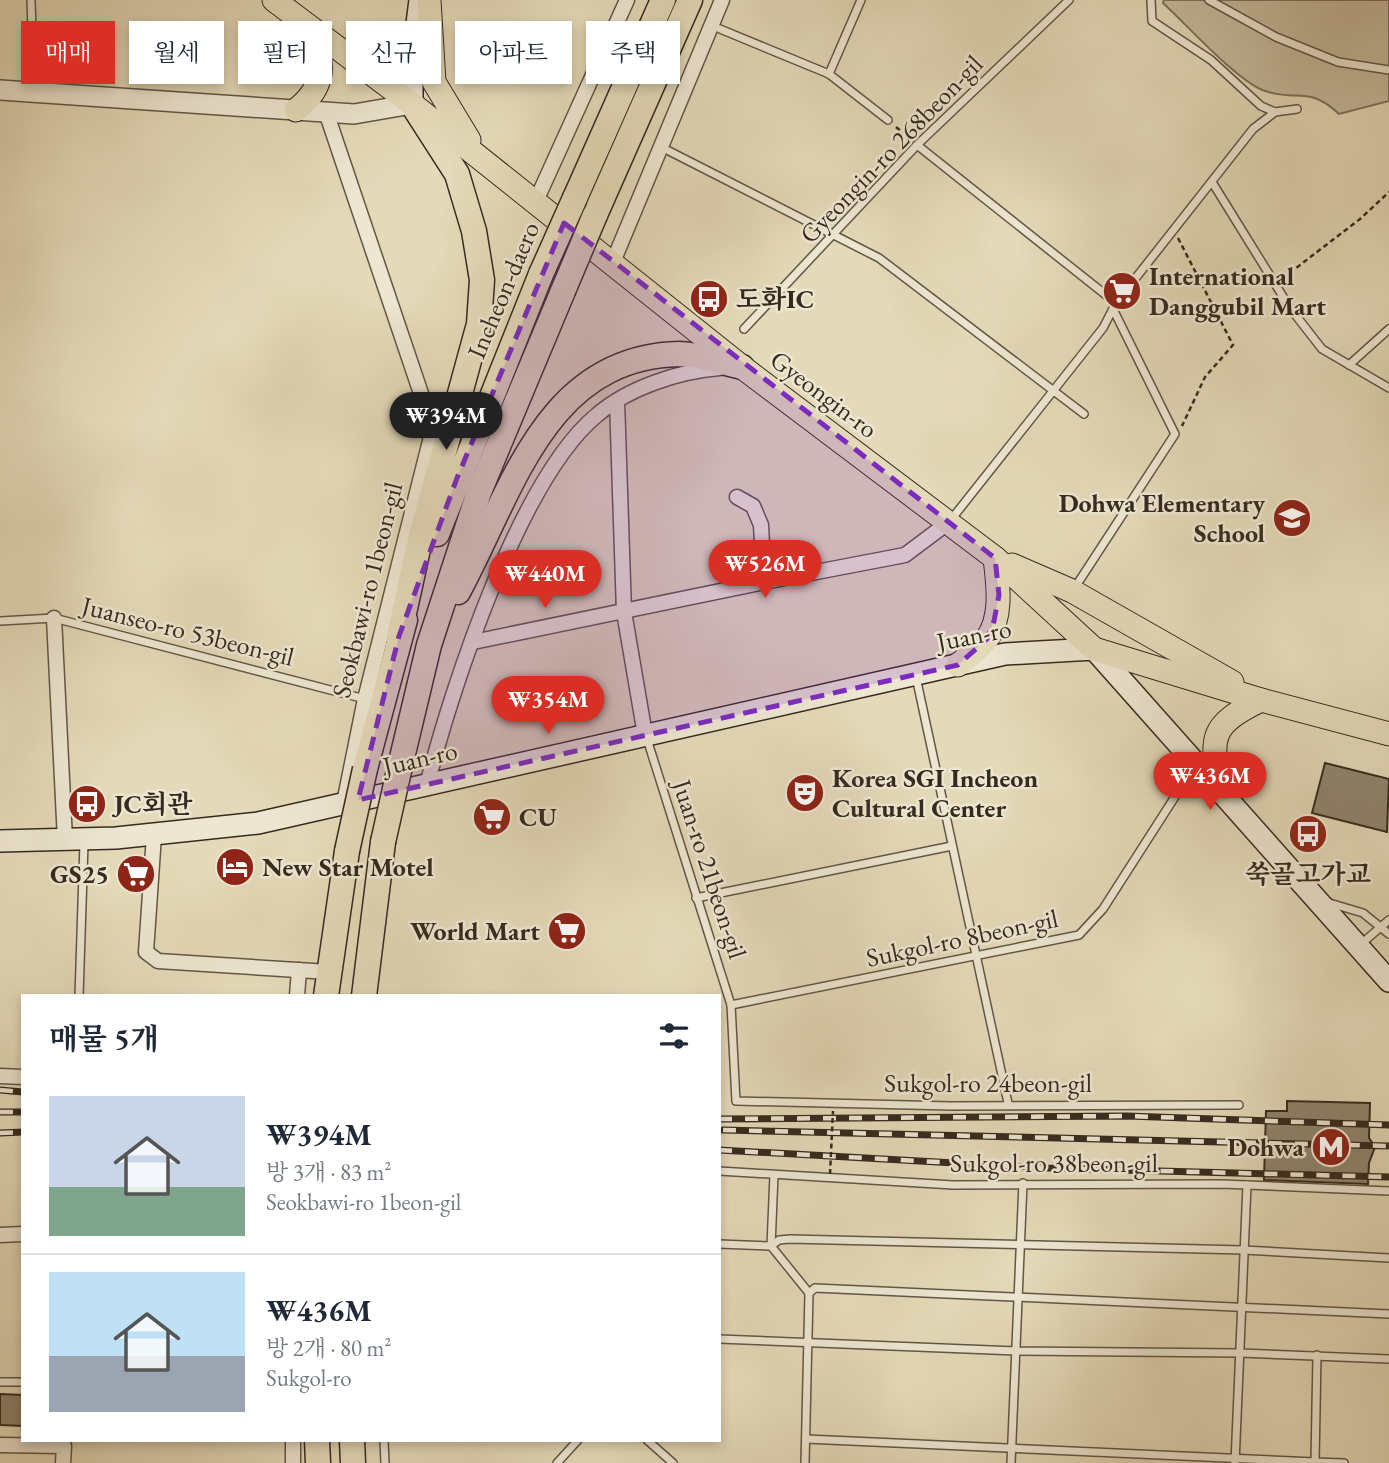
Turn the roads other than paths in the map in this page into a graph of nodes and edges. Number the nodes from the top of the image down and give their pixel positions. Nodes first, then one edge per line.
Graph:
1 (32, 0) edge
2 (274, 0) edge
3 (420, 0) edge
4 (429, 0) edge
5 (627, 0) edge
6 (663, 0) edge
7 (690, 0) edge
8 (722, 0) edge
9 (861, 0) edge
10 (1069, 0) edge
11 (1151, 0) edge
12 (1209, 0) edge
13 (302, 21) edge
14 (720, 29) dead end
15 (332, 44) edge
16 (1389, 70) edge
17 (829, 74) junction
18 (317, 84) edge
19 (0, 90) edge
20 (34, 92) junction
21 (411, 104) junction
22 (296, 110) junction
23 (1297, 110) dead end
24 (327, 112) junction
25 (1275, 112) junction
26 (888, 120) road end
27 (917, 145) junction
28 (669, 151) dead end
29 (480, 158) junction
30 (1212, 182) junction
31 (536, 201) junction
32 (835, 235) junction
33 (612, 261) junction
34 (1115, 306) junction
35 (744, 329) dead end
36 (1389, 329) edge
37 (1349, 365) junction
38 (742, 367) junction
39 (1389, 388) edge
40 (1054, 391) junction
41 (617, 401) junction
42 (1084, 414) dead end
43 (737, 497) dead end
44 (949, 522) junction
45 (995, 558) junction
46 (764, 582) junction
47 (1072, 591) junction
48 (624, 612) junction
49 (54, 618) junction
50 (0, 621) edge
51 (399, 636) junction
52 (473, 642) junction
53 (429, 645) junction
54 (1094, 649) junction
55 (958, 665) junction
56 (915, 675) junction
57 (365, 699) junction
58 (1261, 700) junction
59 (1389, 734) edge
60 (645, 735) junction
61 (1196, 764) junction
62 (427, 785) junction
63 (1220, 791) junction
64 (344, 803) junction
65 (154, 835) junction
66 (74, 839) junction
67 (0, 841) edge
68 (952, 846) junction
69 (696, 898) junction
70 (1316, 899) junction
71 (1389, 920) edge
72 (1381, 927) junction
73 (1389, 934) edge
74 (1358, 947) junction
75 (976, 956) junction
76 (299, 970) junction
77 (1389, 981) edge
78 (327, 984) edge
79 (79, 994) edge
80 (297, 994) edge
81 (364, 994) edge
82 (732, 1005) junction
83 (0, 1076) edge
84 (21, 1077) edge
85 (736, 1101) joint
86 (1008, 1104) junction
87 (1239, 1105) dead end
88 (721, 1171) edge
89 (774, 1175) junction
90 (1023, 1183) junction
91 (1247, 1185) junction
92 (1389, 1191) edge
93 (21, 1234) edge
94 (0, 1235) edge
95 (721, 1244) edge
96 (771, 1246) junction
97 (1021, 1247) junction
98 (1243, 1250) junction
99 (1389, 1258) edge
100 (809, 1293) junction
101 (1019, 1297) junction
102 (1241, 1307) junction
103 (1389, 1314) edge
104 (721, 1339) edge
105 (808, 1343) junction
106 (1016, 1351) junction
107 (1240, 1353) junction
108 (1317, 1355) junction
109 (1389, 1359) edge
110 (0, 1382) edge
111 (21, 1382) edge
112 (806, 1439) junction
113 (293, 1442) edge
114 (317, 1442) edge
115 (352, 1442) edge
116 (384, 1442) edge
117 (576, 1442) edge
118 (649, 1442) edge
119 (0, 1445) edge
120 (1012, 1448) junction
121 (1235, 1461) edge
122 (1315, 1462) edge
123 (63, 1463) edge
124 (293, 1463) edge
125 (318, 1463) edge
126 (353, 1463) edge
127 (385, 1463) edge
128 (557, 1463) edge
129 (673, 1463) edge
130 (805, 1463) edge
131 (1011, 1463) edge
132 (1344, 1463) edge

1 - 20 lane
2 - 13 main road, Gyeongin-ro
3 - 21 main road
4 - 29 main road
5 - 31 street
6 - 51 highway, Incheon-daero, bridge
7 - 53 highway, bridge
8 - 33 street
9 - 17 lane
10 - 27 lane, Gyeongin-ro 268beon-gil
11 - 25 lane
12 - 16 lane
14 - 17 lane
15 - 21 main road, Gyeongin-ro
17 - 26 lane
18 - 22 main road
19 - 20 street
20 - 22 street
21 - 24 street
21 - 29 main road, Gyeongin-ro
21 - 51 highway
22 - 24 street
23 - 25 lane
24 - 57 street, Seokbawi-ro 1beon-gil
25 - 30 lane
27 - 32 lane, Gyeongin-ro 268beon-gil
27 - 34 lane
28 - 32 lane
29 - 31 main road, Gyeongin-ro
30 - 34 lane
30 - 37 lane
31 - 33 main road, Gyeongin-ro
32 - 35 lane, Gyeongin-ro 268beon-gil
32 - 40 lane
33 - 38 main road, Gyeongin-ro
34 - 40 lane
34 - 47 lane
36 - 37 lane
37 - 39 lane
38 - 41 street
38 - 44 main road, Gyeongin-ro
38 - 53 highway
40 - 42 lane
40 - 44 lane
41 - 48 street
41 - 52 street
43 - 46 street
44 - 45 main road, Gyeongin-ro
44 - 46 street
45 - 47 main road
45 - 54 main road, Gyeongin-ro
45 - 55 main road
46 - 48 street
47 - 58 main road
48 - 52 street
48 - 60 street
49 - 50 lane, Juanseo-ro 53beon-gil
49 - 57 lane, Juanseo-ro 53beon-gil
49 - 66 street
51 - 78 highway, Incheon-daero, bridge
52 - 62 street
53 - 81 highway, bridge
54 - 55 main road, Juan-ro
54 - 58 main road, Gyeongin-ro
54 - 61 main road
55 - 56 main road, Juan-ro
56 - 60 main road, Juan-ro
56 - 68 lane
57 - 64 street, Seokbawi-ro 1beon-gil
58 - 59 main road, Gyeongin-ro
58 - 63 main road
60 - 62 main road, Juan-ro
60 - 69 lane, Juan-ro 21beon-gil
61 - 63 main road
61 - 75 lane, Sukgol-ro 8beon-gil
62 - 64 main road, Juan-ro
63 - 70 main road
64 - 65 main road, Juan-ro
65 - 66 main road, Juan-ro
65 - 76 street
66 - 67 main road, Juan-ro
66 - 79 lane
68 - 69 lane
68 - 75 lane
69 - 82 lane, Juan-ro 21beon-gil
70 - 72 lane
70 - 74 main road
71 - 72 lane
72 - 73 lane
72 - 74 lane
74 - 77 main road
75 - 82 lane, Sukgol-ro 8beon-gil
75 - 86 lane
76 - 78 street
76 - 80 street
82 - 85 lane, Juan-ro 21beon-gil
83 - 84 street
85 - 86 lane, Sukgol-ro 24beon-gil
86 - 87 lane, Sukgol-ro 24beon-gil
88 - 89 lane, Sukgol-ro 38beon-gil
89 - 90 lane, Sukgol-ro 38beon-gil
89 - 96 lane
90 - 91 lane, Sukgol-ro 38beon-gil
90 - 97 lane
91 - 92 lane, Sukgol-ro 38beon-gil
91 - 98 lane
93 - 94 street
95 - 96 lane
96 - 97 lane
96 - 100 lane
97 - 98 lane
97 - 101 lane
98 - 99 lane
98 - 102 lane
100 - 101 lane
100 - 105 lane
101 - 102 lane
101 - 106 lane
102 - 103 lane
102 - 107 lane
104 - 105 lane
105 - 106 lane
105 - 112 lane
106 - 107 lane
106 - 120 lane
107 - 108 lane
107 - 121 lane
108 - 109 lane
108 - 122 lane
110 - 111 lane
112 - 120 lane
112 - 130 lane
113 - 124 street
114 - 125 highway
115 - 126 highway
116 - 127 lane
117 - 128 lane
118 - 129 lane
119 - 123 street
120 - 121 lane
120 - 131 lane
121 - 122 lane
122 - 132 lane

